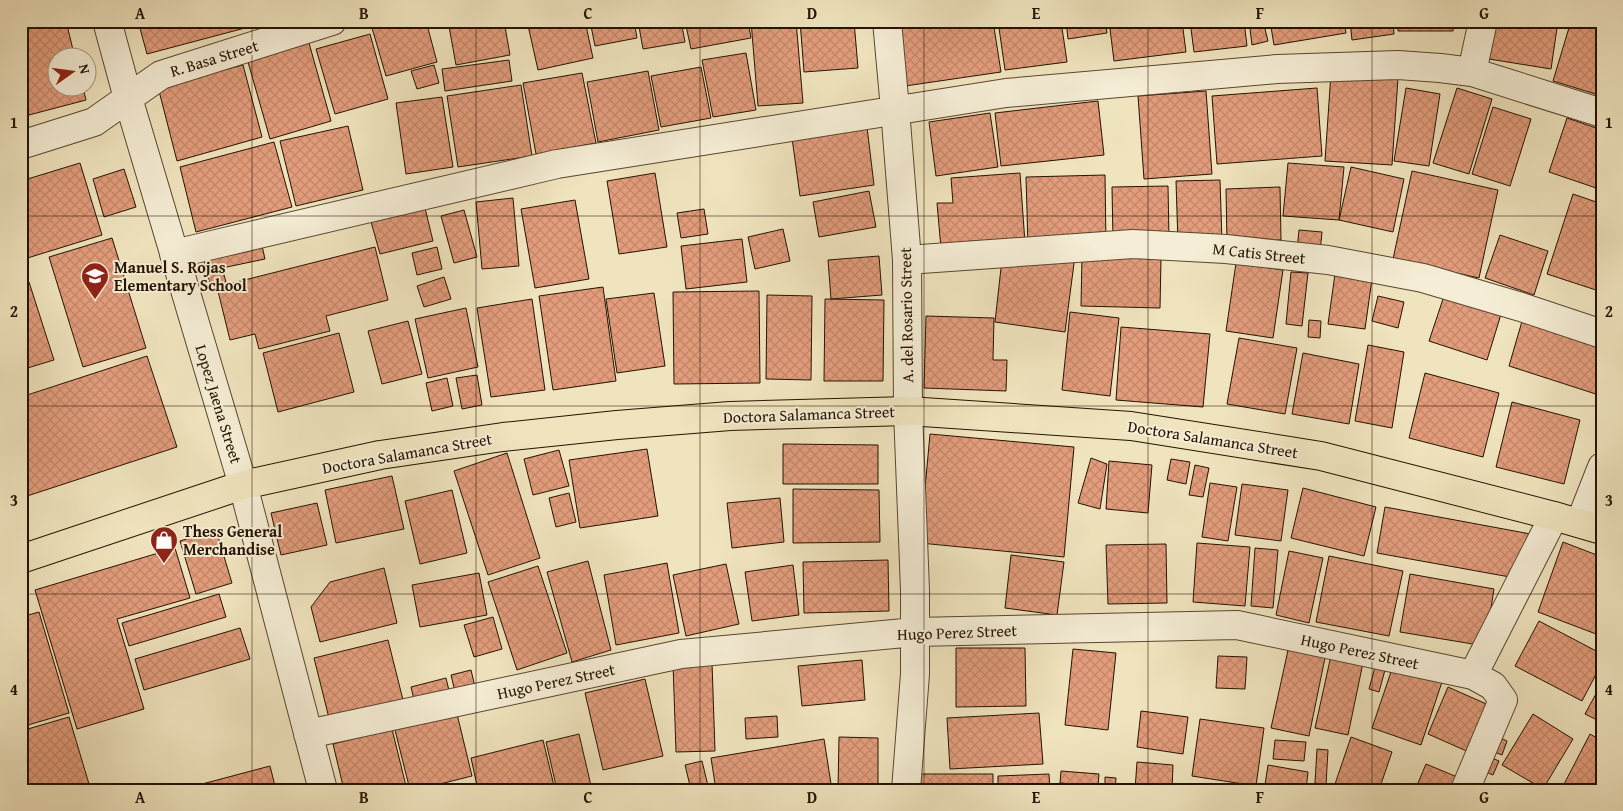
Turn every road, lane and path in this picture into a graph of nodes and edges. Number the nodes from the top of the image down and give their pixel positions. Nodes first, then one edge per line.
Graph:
1 (108, 21) edge
2 (332, 21) edge
3 (887, 21) edge
4 (1483, 21) edge
5 (1472, 72) junction
6 (128, 98) junction
7 (895, 109) junction
8 (1602, 113) edge
9 (21, 145) edge
10 (174, 254) junction
11 (907, 260) junction
12 (1602, 334) edge
13 (908, 411) junction
14 (1602, 467) edge
15 (243, 485) junction
16 (1554, 516) junction
17 (1591, 526) edge
18 (21, 559) edge
19 (915, 632) junction
20 (1473, 674) junction
21 (308, 734) junction
22 (323, 790) edge
23 (906, 790) edge
24 (1465, 790) edge

1 - 6 street, Lopez Jaena Street
2 - 6 street, R. Basa Street
3 - 7 street, A. del Rosario Street
4 - 5 street
5 - 7 street
5 - 8 street
6 - 9 street, R. Basa Street
6 - 10 street, Lopez Jaena Street
7 - 10 street
7 - 11 street, A. del Rosario Street
10 - 15 street, Lopez Jaena Street
11 - 12 street, M Catis Street
11 - 13 street, A. del Rosario Street
13 - 15 main road, Doctora Salamanca Street
13 - 16 main road, Doctora Salamanca Street
13 - 19 street, A. del Rosario Street
14 - 17 street
15 - 18 main road, Doctora Salamanca Street
15 - 21 street, Lopez Jaena Street
16 - 17 main road, Doctora Salamanca Street
16 - 20 street
19 - 20 street, Hugo Perez Street
19 - 21 street, Hugo Perez Street
19 - 23 street, A. del Rosario Street
20 - 24 street, Hugo Perez Street
21 - 22 street, Lopez Jaena Street

